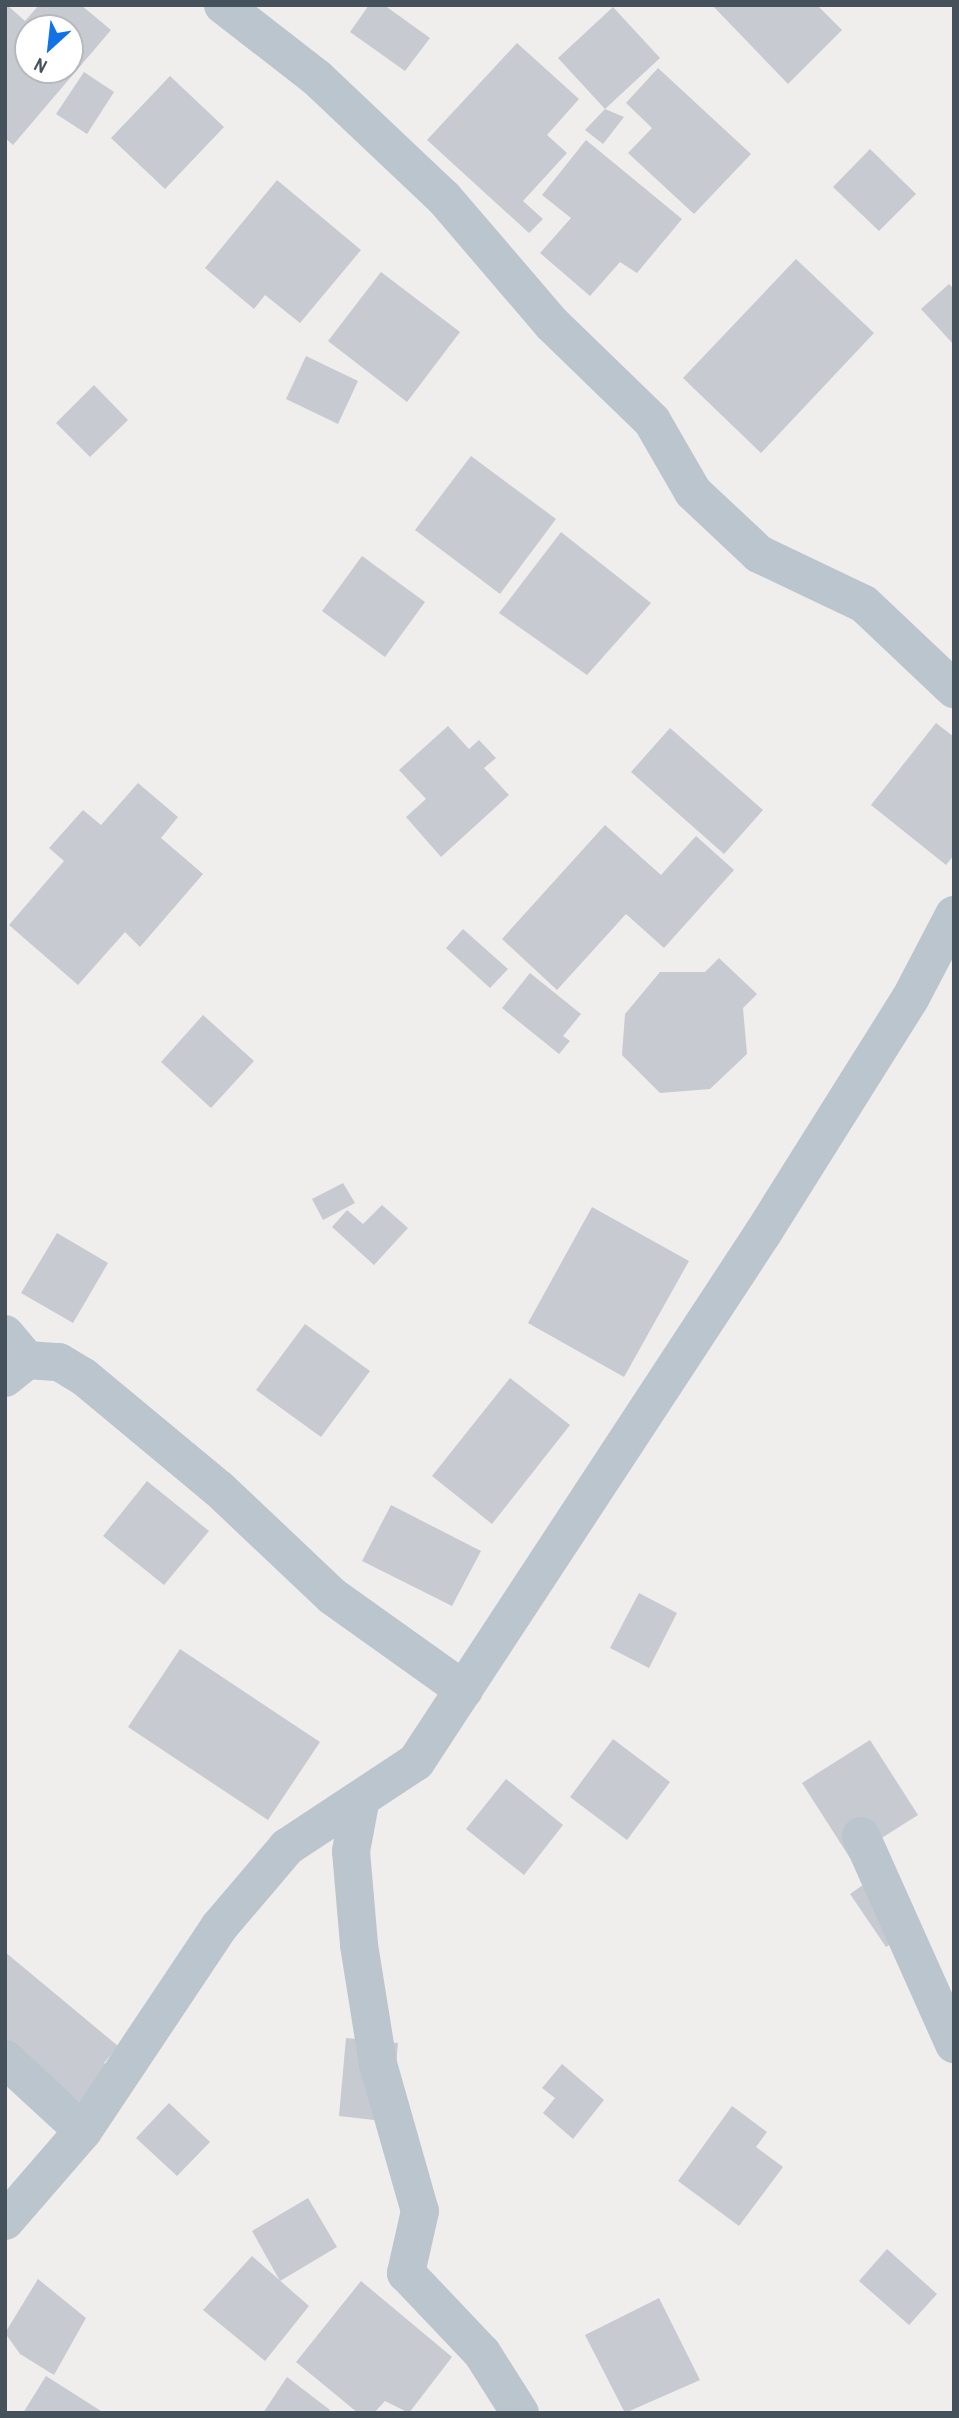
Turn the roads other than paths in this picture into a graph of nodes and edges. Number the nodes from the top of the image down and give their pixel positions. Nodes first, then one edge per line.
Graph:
1 (223, 5) edge
2 (954, 689) edge
3 (954, 915) edge
4 (13, 1357) edge
5 (464, 1690) junction
6 (360, 1803) junction
7 (861, 1836) dead end
8 (954, 2044) edge
9 (5, 2059) edge
10 (83, 2131) junction
11 (5, 2221) edge
12 (520, 2413) edge

1 - 2 street
3 - 5 street
4 - 5 street
5 - 6 street
6 - 10 street
6 - 12 street
7 - 8 street
9 - 10 street
10 - 11 street

